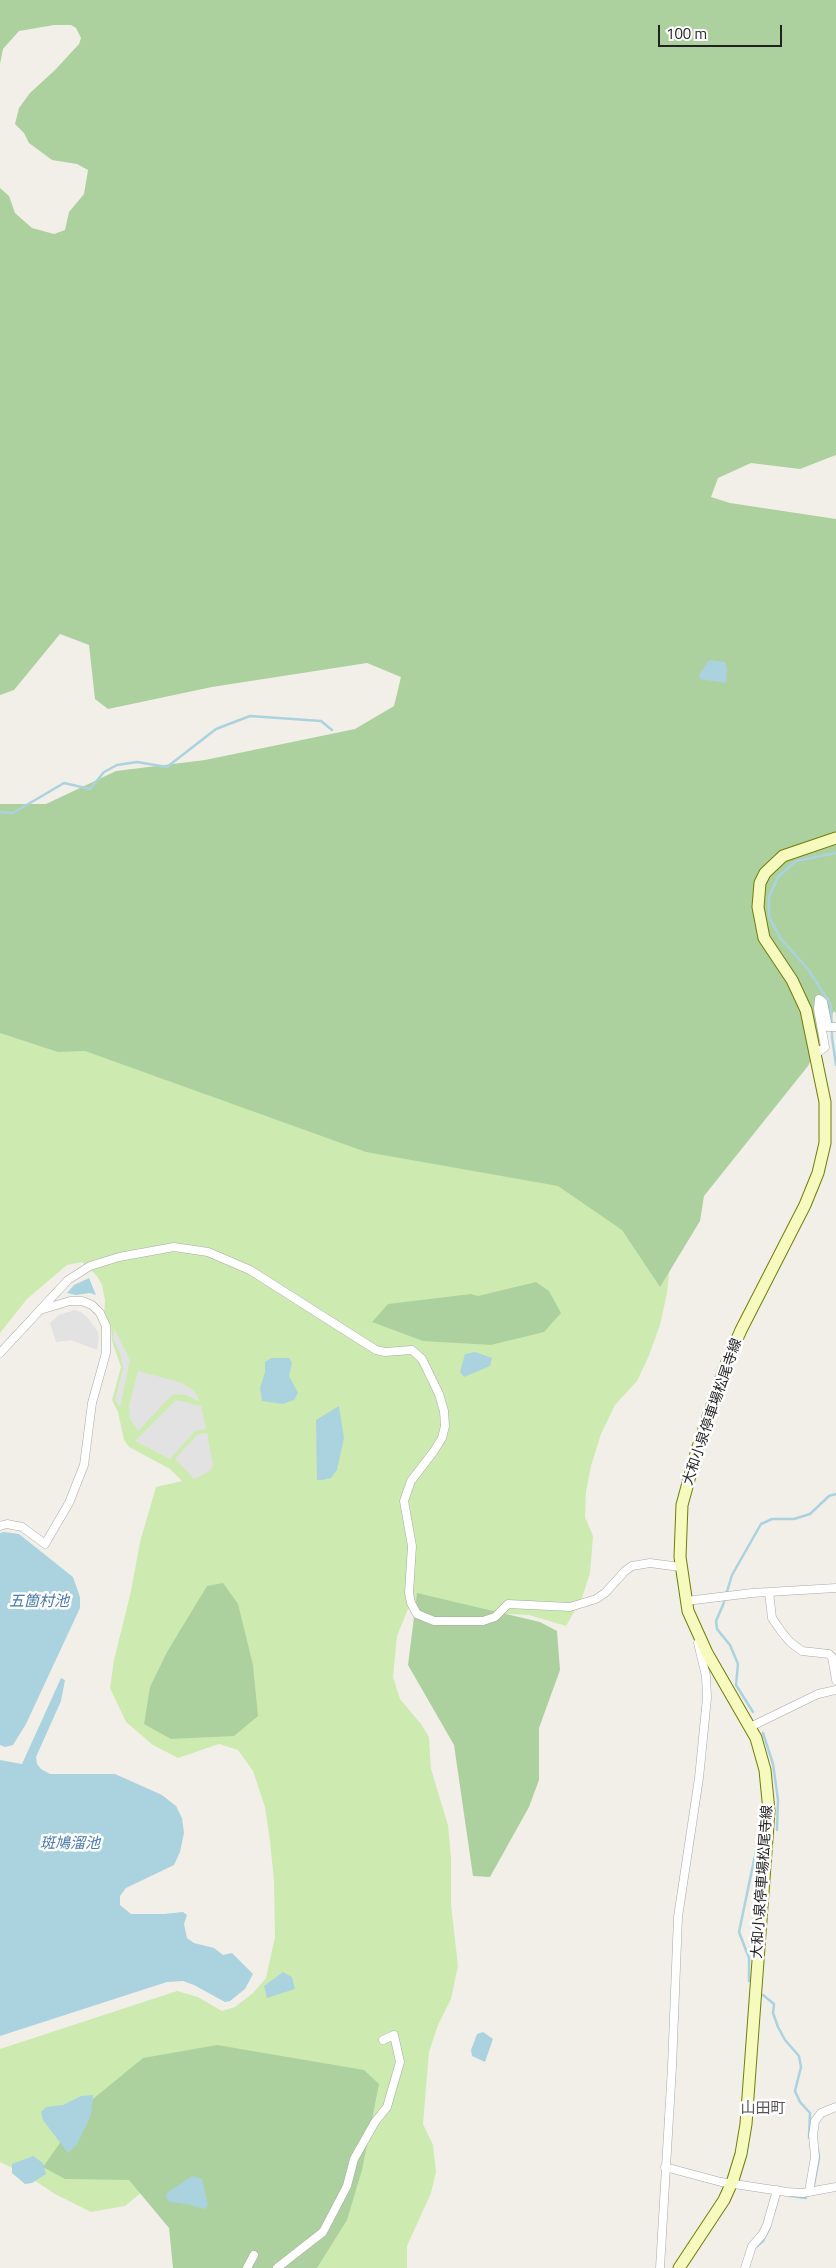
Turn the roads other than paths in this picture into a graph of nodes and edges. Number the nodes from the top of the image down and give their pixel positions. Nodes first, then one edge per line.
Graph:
1 (836, 838) edge
2 (832, 1027) edge
3 (816, 1054) junction
4 (40, 1310) junction
5 (0, 1353) edge
6 (0, 1526) edge
7 (680, 1566) junction
8 (836, 1588) edge
9 (769, 1592) junction
10 (686, 1601) junction
11 (694, 1627) junction
12 (835, 1659) edge
13 (836, 1680) edge
14 (836, 1690) edge
15 (750, 1727) junction
16 (383, 2040) dead end
17 (836, 2107) edge
18 (666, 2167) junction
19 (731, 2184) junction
20 (836, 2186) edge
21 (777, 2190) junction
22 (809, 2192) junction
23 (254, 2254) dead end
24 (248, 2268) edge
25 (277, 2268) edge
26 (660, 2268) edge
27 (679, 2268) edge
28 (745, 2268) edge

1 - 3 main road, 大和小泉停車場松尾寺線
2 - 3 street
3 - 7 main road, 大和小泉停車場松尾寺線
4 - 5 street
4 - 6 street
4 - 7 street
7 - 10 main road, 大和小泉停車場松尾寺線
8 - 9 street
9 - 10 street
9 - 12 street
10 - 11 main road, 大和小泉停車場松尾寺線
11 - 15 main road, 大和小泉停車場松尾寺線
11 - 18 street
12 - 13 street
14 - 15 street
15 - 19 main road, 大和小泉停車場松尾寺線
16 - 25 street
17 - 22 street
18 - 19 street
18 - 26 street
19 - 21 street
19 - 27 main road, 大和小泉停車場松尾寺線
20 - 22 street
21 - 22 street
21 - 28 street
23 - 24 street

